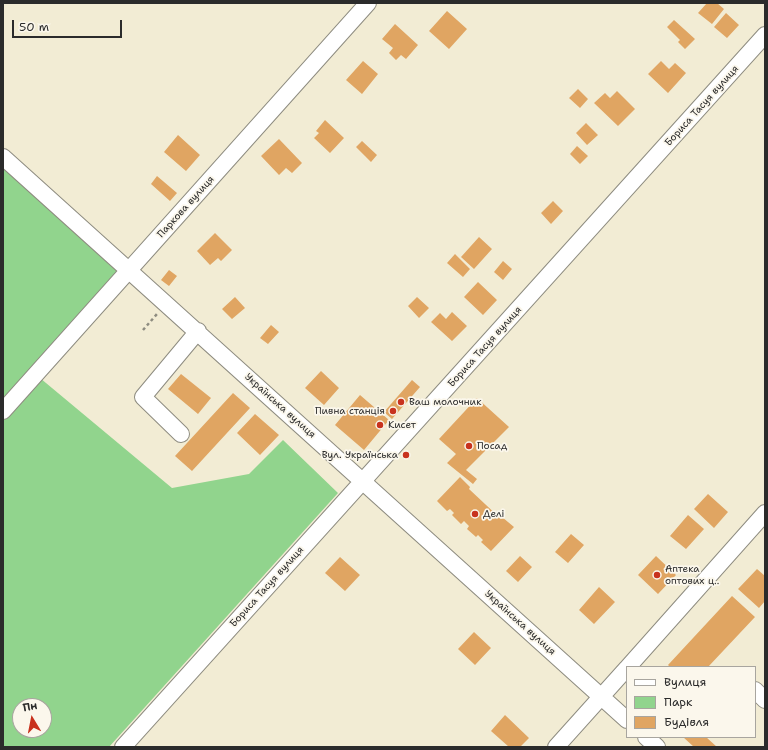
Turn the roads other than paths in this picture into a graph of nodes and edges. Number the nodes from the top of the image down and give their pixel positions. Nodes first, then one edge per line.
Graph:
1 (368, 3) edge
2 (765, 35) edge
3 (3, 157) edge
4 (130, 270) junction
5 (198, 331) junction
6 (3, 411) edge
7 (181, 434) dead end
8 (362, 480) junction
9 (765, 513) edge
10 (629, 666) edge
11 (626, 669) edge
12 (756, 691) edge
13 (601, 697) junction
14 (765, 700) edge
15 (626, 719) edge
16 (647, 738) edge
17 (123, 747) edge
18 (556, 747) edge
19 (657, 747) edge

1 - 4 street, Паркова вулиця
2 - 8 street, Бориса Тасуя вулиця
3 - 4 street, Українська вулиця
4 - 5 street, Українська вулиця
4 - 6 street, Паркова вулиця
5 - 7 street
5 - 8 street, Українська вулиця
8 - 13 street, Українська вулиця
8 - 17 street, Бориса Тасуя вулиця
9 - 10 street
11 - 13 street
12 - 14 street
13 - 15 street, Українська вулиця
13 - 18 street
16 - 19 street

